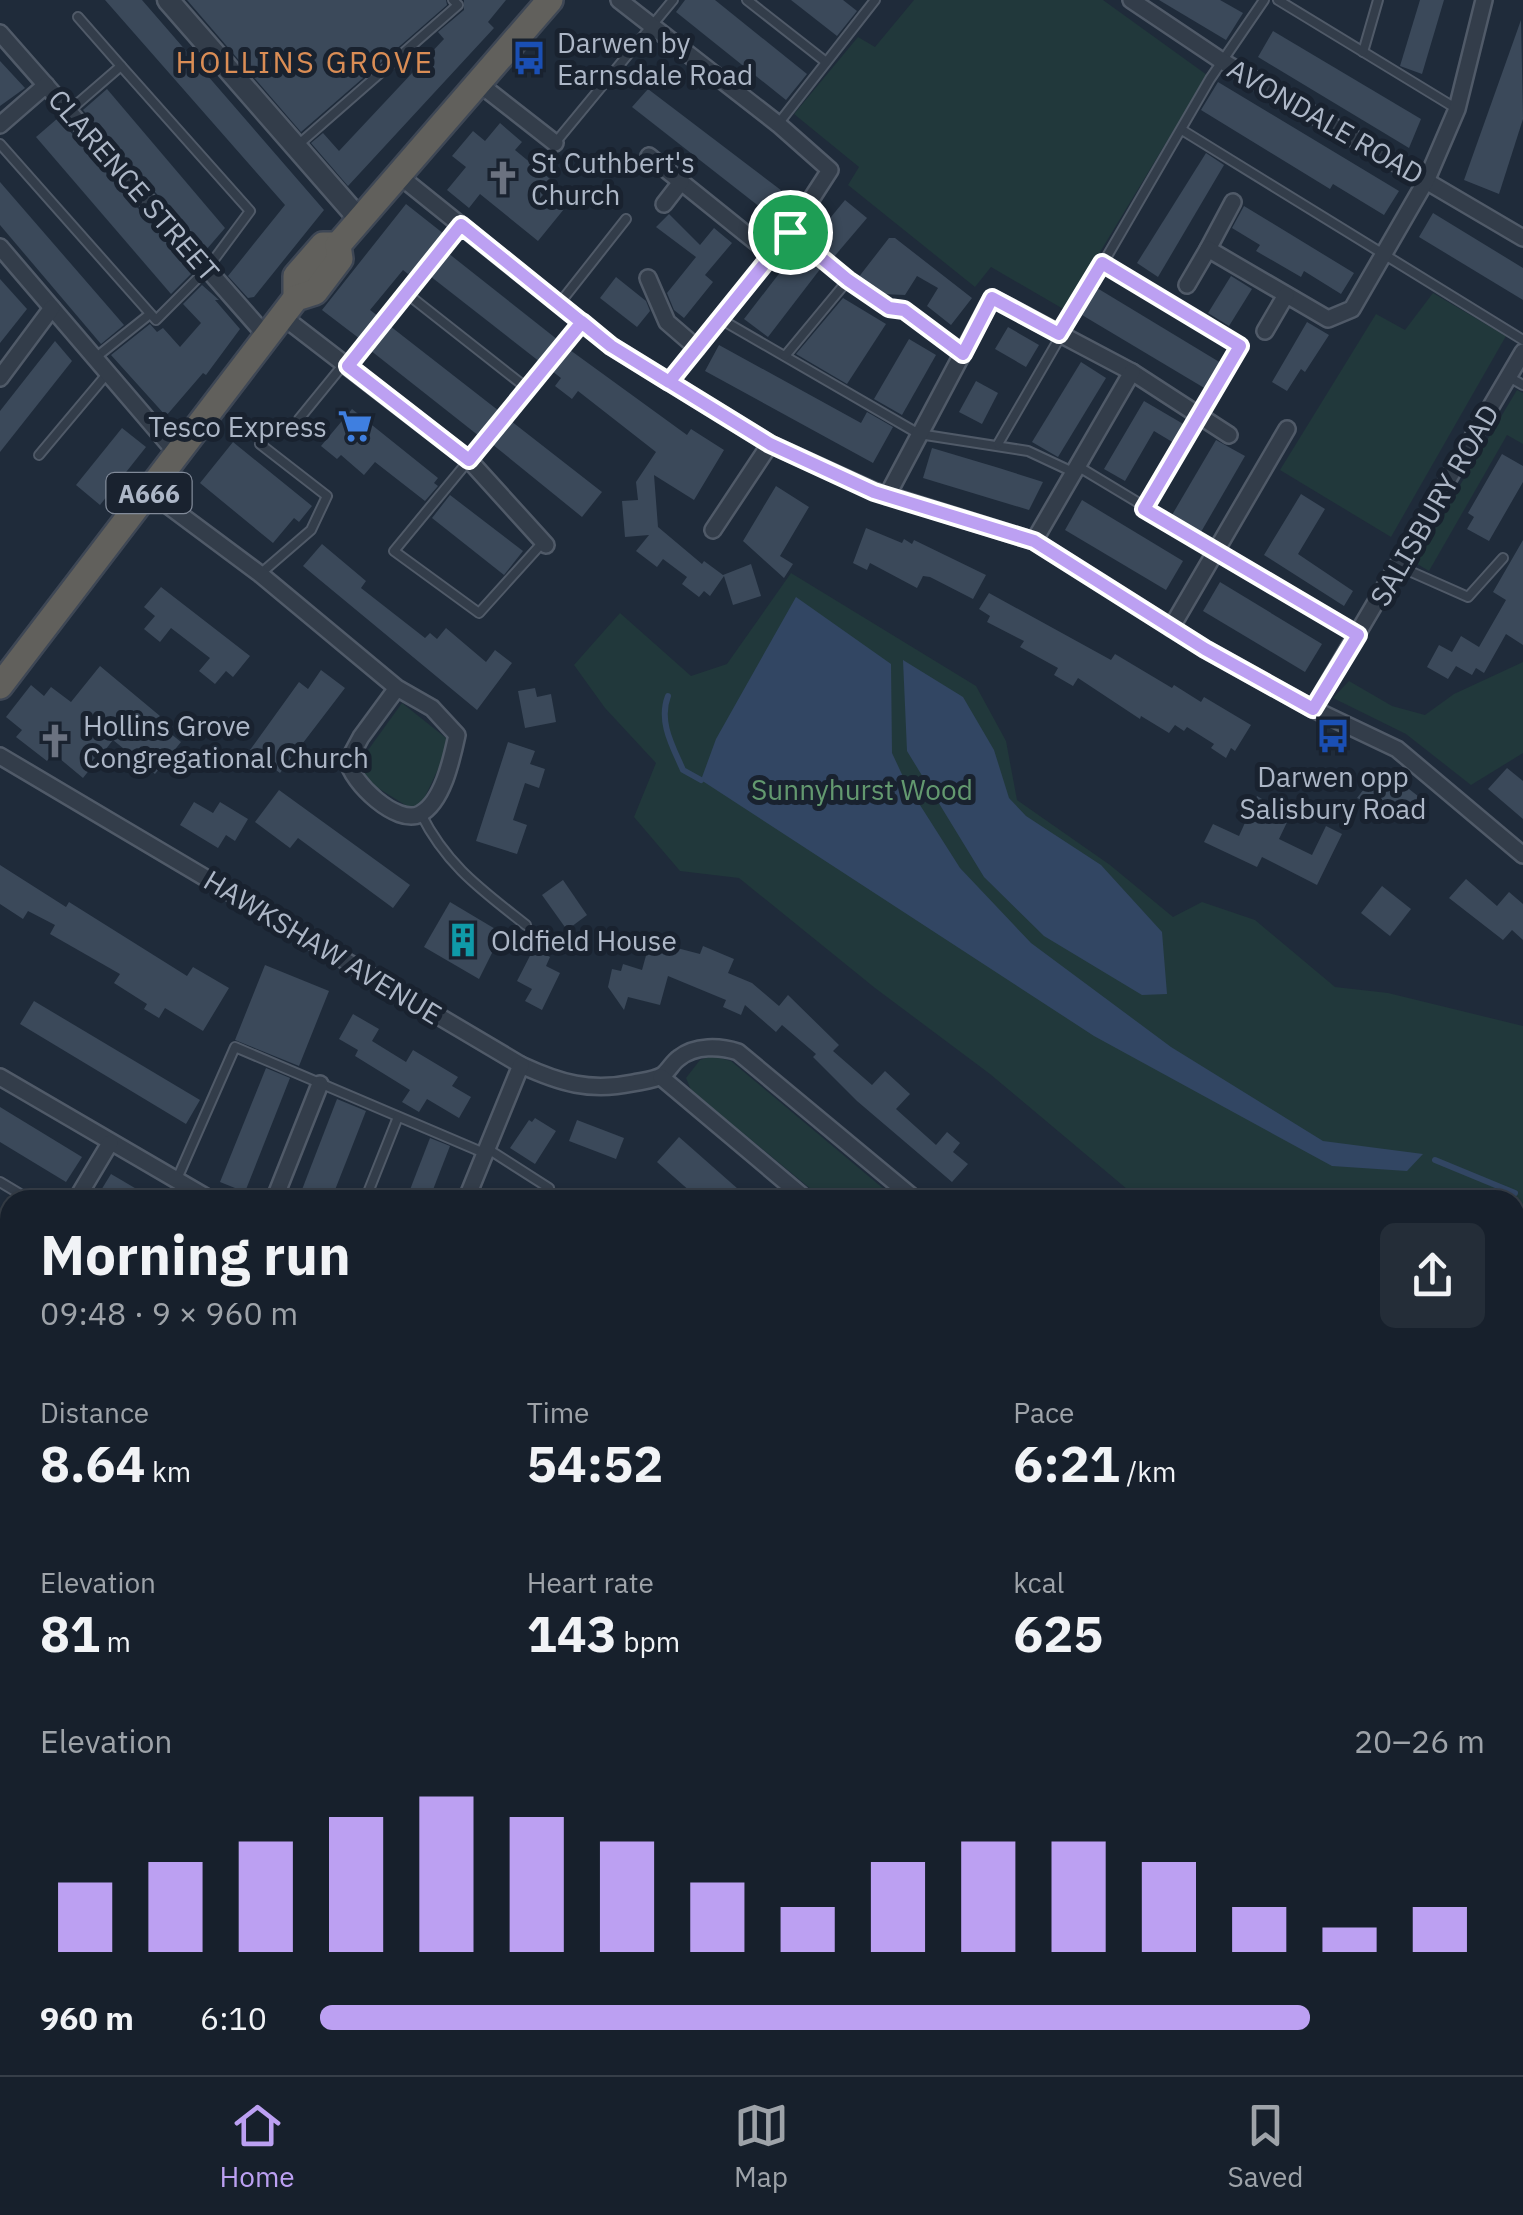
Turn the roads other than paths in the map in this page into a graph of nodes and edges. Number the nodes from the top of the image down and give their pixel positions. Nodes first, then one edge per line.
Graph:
1 (168, 0) edge
2 (454, 0) edge
3 (550, 0) edge
4 (618, 0) edge
5 (673, 0) edge
6 (747, 0) edge
7 (876, 0) edge
8 (1131, 0) edge
9 (1264, 0) edge
10 (1278, 0) edge
11 (1378, 0) edge
12 (1484, 0) edge
13 (78, 17) dead end
14 (653, 24) junction
15 (0, 34) edge
16 (1363, 52) junction
17 (1222, 60) junction
18 (826, 62) junction
19 (120, 66) junction
20 (478, 82) junction
21 (46, 85) junction
22 (1457, 109) junction
23 (69, 111) junction
24 (778, 124) junction
25 (0, 125) edge
26 (1182, 130) junction
27 (0, 144) edge
28 (555, 144) joint
29 (296, 147) junction
30 (649, 156) dead end
31 (397, 174) junction
32 (1427, 179) junction
33 (682, 182) junction
34 (1233, 202) dead end
35 (664, 204) dead end
36 (626, 219) dead end
37 (360, 220) junction
38 (461, 225) junction
39 (790, 232) junction
40 (1523, 238) edge
41 (1208, 249) junction
42 (1, 251) edge
43 (1385, 254) junction
44 (772, 255) junction
45 (1102, 263) junction
46 (207, 269) junction
47 (648, 278) dead end
48 (848, 280) junction
49 (1187, 286) dead end
50 (406, 293) junction
51 (1286, 295) junction
52 (558, 304) junction
53 (289, 307) junction
54 (52, 308) junction
55 (150, 314) junction
56 (721, 319) junction
57 (582, 322) junction
58 (1266, 331) dead end
59 (1059, 334) junction
60 (267, 337) junction
61 (1523, 340) edge
62 (697, 348) junction
63 (1523, 352) edge
64 (963, 354) junction
65 (786, 356) junction
66 (94, 359) junction
67 (346, 365) junction
68 (1132, 372) junction
69 (107, 374) junction
70 (0, 378) edge
71 (1516, 381) edge
72 (669, 382) junction
73 (528, 389) junction
74 (1198, 416) junction
75 (299, 419) dead end
76 (1287, 429) dead end
77 (919, 434) junction
78 (1228, 435) dead end
79 (260, 444) dead end
80 (770, 444) junction
81 (998, 444) junction
82 (178, 454) junction
83 (38, 455) dead end
84 (469, 460) junction
85 (1077, 470) junction
86 (150, 492) junction
87 (887, 496) junction
88 (1144, 509) junction
89 (712, 530) dead end
90 (1034, 541) junction
91 (545, 543) joint
92 (1214, 550) junction
93 (1503, 558) dead end
94 (1398, 566) junction
95 (260, 574) junction
96 (1171, 628) junction
97 (1358, 635) junction
98 (0, 686) edge
99 (397, 688) junction
100 (1313, 709) junction
101 (0, 756) edge
102 (420, 814) junction
103 (1523, 855) edge
104 (526, 925) dead end
105 (521, 1064) junction
106 (661, 1077) junction
107 (0, 1078) edge
108 (320, 1084) junction
109 (398, 1117) junction
110 (110, 1143) junction
111 (485, 1150) junction
112 (177, 1179) junction
113 (82, 1190) edge
114 (195, 1190) edge
115 (278, 1190) edge
116 (369, 1190) edge
117 (470, 1190) edge
118 (548, 1190) edge
119 (794, 1190) edge
120 (904, 1190) edge

1 - 29 street
2 - 29 lane
3 - 20 highway, A666
4 - 14 street
5 - 14 lane
6 - 18 lane
7 - 18 lane
8 - 17 street, AVONDALE ROAD
9 - 17 lane
10 - 16 lane
11 - 16 lane
12 - 22 street
13 - 19 lane
14 - 24 street
14 - 28 lane
15 - 21 street, CLARENCE STREET
16 - 22 lane
17 - 26 lane
17 - 32 street, AVONDALE ROAD
18 - 24 lane
19 - 23 lane
19 - 46 lane
20 - 28 street
20 - 31 highway, A666
21 - 23 street, CLARENCE STREET
21 - 25 street
22 - 32 street
23 - 46 street, CLARENCE STREET
24 - 39 street
26 - 43 lane
26 - 45 lane
27 - 55 lane
29 - 37 street
30 - 33 street
31 - 37 highway, A666
31 - 38 street
32 - 40 street, AVONDALE ROAD
32 - 43 street
33 - 35 street
33 - 44 street
34 - 41 street
36 - 52 lane
37 - 53 highway, A666
38 - 50 lane
38 - 52 street
39 - 44 street
39 - 48 lane
41 - 49 street
41 - 51 street
42 - 54 street
43 - 51 street
43 - 61 lane
44 - 56 street
45 - 59 lane
45 - 74 lane
46 - 55 lane
46 - 60 street, CLARENCE STREET
47 - 62 street
48 - 64 lane
48 - 65 lane
50 - 67 lane
50 - 73 lane
51 - 58 street
52 - 57 street
53 - 60 highway, A666
53 - 67 street
54 - 66 street
54 - 70 street
55 - 66 lane
56 - 62 street
56 - 65 lane
57 - 72 street
57 - 73 lane
59 - 64 street
59 - 68 street
59 - 81 lane
60 - 82 highway, A666
62 - 72 street
63 - 71 street, SALISBURY ROAD
64 - 77 street
65 - 77 lane
66 - 69 street
67 - 75 lane
67 - 84 street
68 - 74 street
68 - 85 street
69 - 82 street
69 - 83 lane
71 - 94 street, SALISBURY ROAD
72 - 80 street
73 - 84 lane
74 - 78 street
74 - 88 lane
76 - 92 street
77 - 81 lane
77 - 87 street
79 - 95 lane
80 - 87 street
80 - 89 street
81 - 85 lane
82 - 86 highway, A666
84 - 91 street
84 - 91 lane
85 - 88 lane
85 - 90 street
86 - 95 street
86 - 98 highway, A666
87 - 90 street
88 - 92 lane
90 - 96 street
92 - 96 street
92 - 97 lane
93 - 94 lane
94 - 97 street, SALISBURY ROAD
95 - 99 street
96 - 100 street
97 - 100 street, SALISBURY ROAD
99 - 102 street
99 - 102 street
100 - 103 street
101 - 105 street, HAWKSHAW AVENUE
102 - 104 lane
105 - 106 street, HAWKSHAW AVENUE
105 - 111 street
106 - 119 street
106 - 120 street, HAWKSHAW AVENUE
107 - 110 street
108 - 109 lane
108 - 112 lane
108 - 115 street
109 - 111 lane
109 - 116 lane
110 - 112 street
110 - 113 street
111 - 117 street
111 - 118 lane
112 - 114 street

